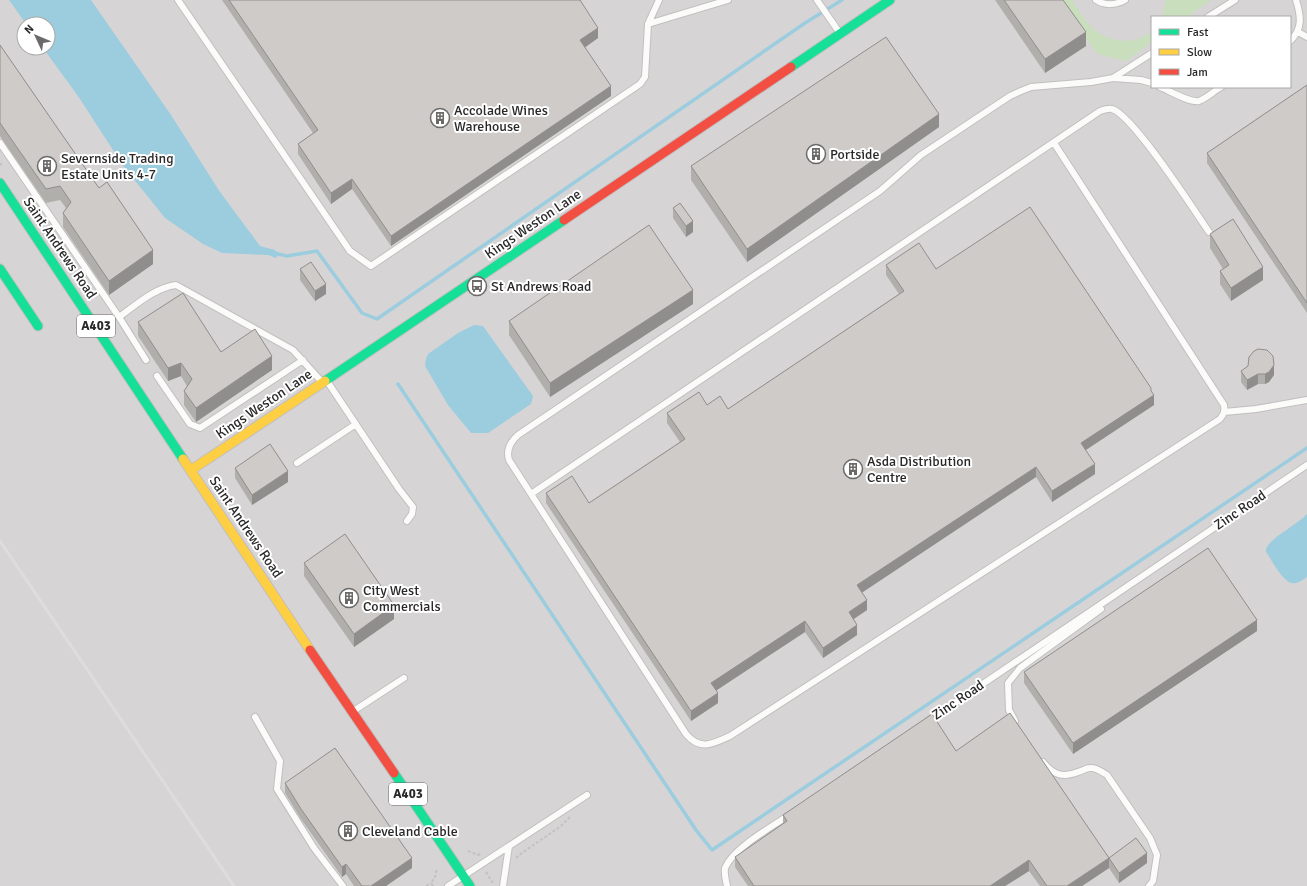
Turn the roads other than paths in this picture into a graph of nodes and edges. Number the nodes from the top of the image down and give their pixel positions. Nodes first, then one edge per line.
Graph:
1 (178, 0) edge
2 (660, 0) edge
3 (728, 0) edge
4 (818, 0) edge
5 (890, 0) edge
6 (1096, 0) edge
7 (1125, 0) edge
8 (1235, 0) edge
9 (1296, 0) edge
10 (1210, 16) edge
11 (648, 24) junction
12 (1298, 32) junction
13 (840, 34) junction
14 (1307, 37) edge
15 (1291, 40) edge
16 (1151, 54) edge
17 (1113, 78) junction
18 (1151, 84) edge
19 (1162, 88) edge
20 (1220, 88) edge
21 (0, 143) edge
22 (1054, 143) junction
23 (0, 183) edge
24 (1209, 232) dead end
25 (0, 269) edge
26 (119, 317) junction
27 (38, 326) dead end
28 (146, 360) dead end
29 (303, 360) junction
30 (157, 376) dead end
31 (324, 381) junction
32 (1307, 400) edge
33 (1224, 412) junction
34 (356, 424) junction
35 (297, 463) dead end
36 (1307, 465) edge
37 (191, 470) junction
38 (531, 494) junction
39 (407, 521) dead end
40 (1173, 555) junction
41 (404, 678) dead end
42 (352, 712) junction
43 (254, 718) dead end
44 (922, 725) edge
45 (1020, 728) edge
46 (1038, 756) edge
47 (586, 795) dead end
48 (797, 810) edge
49 (509, 846) junction
50 (463, 876) junction
51 (343, 886) edge
52 (448, 886) edge
53 (470, 886) edge
54 (503, 886) edge
55 (727, 886) edge
56 (1149, 886) edge

1 - 11 lane
2 - 11 lane
3 - 11 lane
4 - 13 lane
5 - 13 main road, Kings Weston Lane
6 - 7 lane
8 - 10 lane
9 - 12 lane
12 - 14 lane
12 - 15 lane
13 - 31 main road, Kings Weston Lane
16 - 17 lane
17 - 18 lane
17 - 38 lane
19 - 20 lane
21 - 26 lane
22 - 24 lane
22 - 33 lane
22 - 38 lane
23 - 37 main road, Saint Andrews Road / A403
25 - 27 main road
26 - 28 lane
26 - 29 lane
29 - 30 lane
29 - 31 lane
31 - 34 lane
31 - 37 main road, Kings Weston Lane
32 - 33 lane
33 - 38 lane
34 - 35 lane
34 - 39 lane
36 - 40 lane, Zinc Road
37 - 42 main road, Saint Andrews Road / A403
40 - 44 lane, Zinc Road
40 - 45 lane, Zinc Road
41 - 42 lane
42 - 50 main road, Saint Andrews Road / A403
43 - 51 lane
46 - 56 lane
47 - 49 lane
48 - 55 lane
49 - 50 lane
49 - 54 lane
50 - 52 lane
50 - 53 main road, Saint Andrews Road / A403

